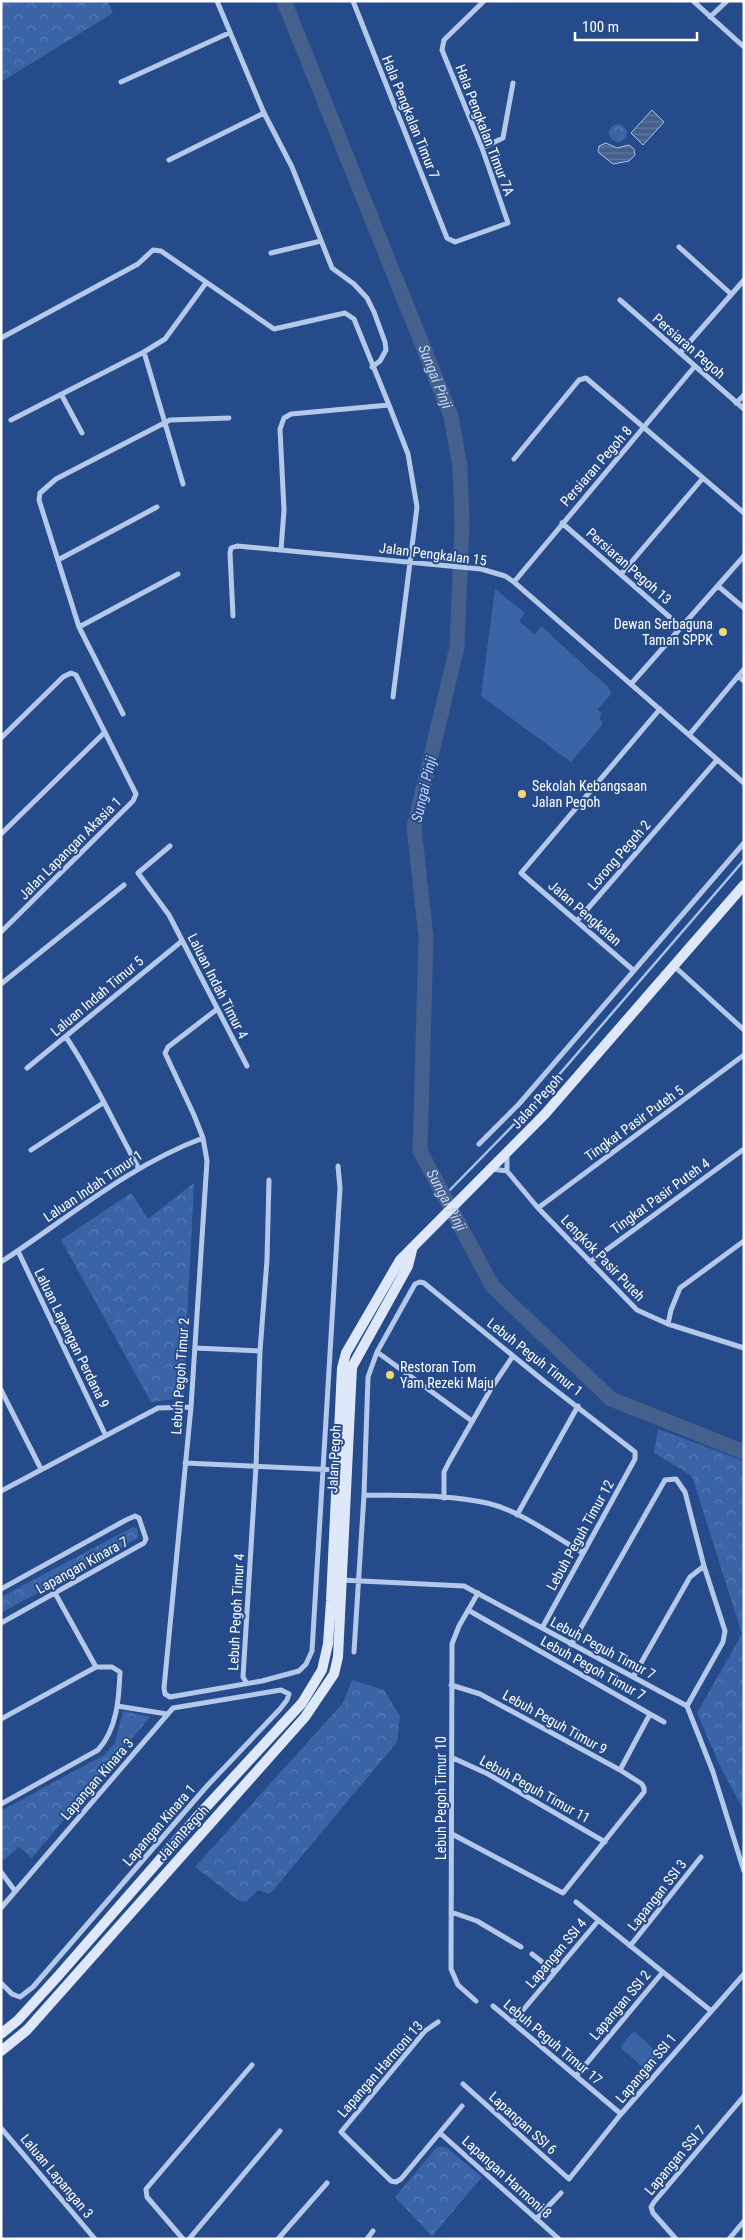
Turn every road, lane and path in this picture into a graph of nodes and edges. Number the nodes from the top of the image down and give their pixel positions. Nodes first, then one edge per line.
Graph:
1 (217, 1) edge
2 (353, 1) edge
3 (484, 1) edge
4 (693, 1) edge
5 (727, 1) edge
6 (710, 17) junction
7 (229, 33) junction
8 (744, 47) edge
9 (121, 82) dead end
10 (513, 83) dead end
11 (264, 113) junction
12 (482, 148) junction
13 (169, 160) dead end
14 (450, 240) joint
15 (321, 241) junction
16 (679, 247) dead end
17 (271, 253) dead end
18 (744, 280) edge
19 (206, 283) junction
20 (732, 294) junction
21 (620, 300) dead end
22 (1, 338) edge
23 (144, 352) junction
24 (680, 353) junction
25 (695, 366) junction
26 (372, 367) junction
27 (61, 394) junction
28 (744, 395) edge
29 (736, 403) junction
30 (389, 405) junction
31 (744, 409) edge
32 (229, 418) dead end
33 (11, 420) dead end
34 (164, 422) junction
35 (644, 427) junction
36 (82, 432) dead end
37 (514, 459) dead end
38 (703, 478) junction
39 (183, 484) dead end
40 (157, 508) dead end
41 (744, 513) edge
42 (562, 523) junction
43 (281, 550) junction
44 (744, 556) edge
45 (58, 560) junction
46 (410, 562) junction
47 (622, 573) junction
48 (178, 574) dead end
49 (514, 582) junction
50 (718, 586) junction
51 (744, 608) edge
52 (234, 616) dead end
53 (78, 627) junction
54 (681, 627) junction
55 (744, 669) edge
56 (738, 676) junction
57 (744, 681) edge
58 (631, 684) junction
59 (393, 697) dead end
60 (660, 709) junction
61 (123, 714) dead end
62 (105, 732) junction
63 (689, 735) junction
64 (1, 738) edge
65 (717, 760) junction
66 (744, 782) edge
67 (1, 834) edge
68 (744, 843) edge
69 (170, 846) dead end
70 (124, 884) dead end
71 (744, 885) edge
72 (577, 921) junction
73 (1, 932) edge
74 (182, 941) junction
75 (673, 966) junction
76 (633, 970) junction
77 (1, 984) edge
78 (216, 1010) junction
79 (744, 1030) edge
80 (66, 1037) junction
81 (744, 1056) edge
82 (247, 1066) dead end
83 (27, 1068) dead end
84 (103, 1103) junction
85 (202, 1138) junction
86 (480, 1144) dead end
87 (744, 1149) edge
88 (31, 1150) dead end
89 (507, 1153) junction
90 (338, 1166) dead end
91 (138, 1168) junction
92 (490, 1170) junction
93 (507, 1171) junction
94 (269, 1180) dead end
95 (538, 1208) junction
96 (744, 1241) edge
97 (412, 1250) junction
98 (18, 1251) junction
99 (1, 1262) edge
100 (590, 1262) junction
101 (668, 1324) junction
102 (743, 1347) edge
103 (195, 1348) junction
104 (260, 1351) junction
105 (377, 1352) junction
106 (513, 1356) junction
107 (1, 1390) edge
108 (4, 1403) edge
109 (578, 1406) junction
110 (191, 1407) junction
111 (472, 1421) junction
112 (105, 1434) junction
113 (349, 1444) junction
114 (636, 1452) joint
115 (186, 1463) junction
116 (256, 1466) junction
117 (42, 1469) junction
118 (322, 1469) junction
119 (338, 1470) junction
120 (1, 1491) edge
121 (347, 1491) junction
122 (364, 1495) junction
123 (444, 1498) junction
124 (517, 1515) junction
125 (583, 1553) junction
126 (333, 1562) junction
127 (704, 1566) junction
128 (341, 1580) junction
129 (358, 1581) junction
130 (1, 1589) edge
131 (55, 1593) junction
132 (478, 1593) junction
133 (331, 1601) junction
134 (468, 1610) junction
135 (1, 1623) edge
136 (542, 1628) junction
137 (571, 1645) junction
138 (354, 1652) dead end
139 (96, 1667) junction
140 (633, 1678) junction
141 (246, 1682) junction
142 (451, 1685) junction
143 (229, 1698) joint
144 (117, 1706) junction
145 (687, 1706) junction
146 (167, 1714) junction
147 (650, 1714) junction
148 (1, 1719) edge
149 (664, 1722) dead end
150 (453, 1758) junction
151 (620, 1770) junction
152 (1, 1804) edge
153 (452, 1834) junction
154 (605, 1842) junction
155 (701, 1857) dead end
156 (744, 1871) edge
157 (1, 1872) edge
158 (15, 1891) junction
159 (576, 1902) dead end
160 (1, 1908) edge
161 (451, 1912) junction
162 (598, 1921) junction
163 (630, 1946) junction
164 (521, 1947) dead end
165 (532, 1954) dead end
166 (555, 1972) junction
167 (662, 1973) junction
168 (744, 1974) edge
169 (1, 1983) edge
170 (476, 2001) dead end
171 (492, 2006) dead end
172 (710, 2010) junction
173 (1, 2020) edge
174 (438, 2022) dead end
175 (512, 2022) junction
176 (5, 2031) edge
177 (16, 2040) junction
178 (1, 2052) edge
179 (252, 2065) dead end
180 (576, 2076) junction
181 (463, 2084) dead end
182 (744, 2096) edge
183 (462, 2106) dead end
184 (621, 2114) junction
185 (1, 2128) edge
186 (280, 2131) dead end
187 (440, 2133) junction
188 (569, 2179) joint
189 (327, 2183) dead end
190 (561, 2192) dead end
191 (536, 2219) junction
192 (744, 2221) edge
193 (373, 2231) dead end
194 (95, 2239) edge
195 (183, 2239) edge
196 (189, 2239) edge
197 (278, 2239) edge
198 (367, 2239) edge
199 (559, 2239) edge
200 (676, 2239) edge
201 (729, 2239) edge

1 - 7 street
2 - 14 street, Hala Pengkalan Timur 7
3 - 12 street, Hala Pengkalan Timur 7A
4 - 6 street
5 - 6 street
6 - 8 street
7 - 9 street
7 - 11 street
10 - 12 street
11 - 13 street
11 - 15 street
12 - 14 street, Hala Pengkalan Timur 7A
15 - 17 street
15 - 26 street
16 - 20 street
18 - 20 street
19 - 22 street
19 - 23 street
19 - 26 street
20 - 24 street
21 - 24 street, Persiaran Pegoh
23 - 27 street
23 - 34 street
24 - 25 street, Persiaran Pegoh
25 - 29 street, Persiaran Pegoh
25 - 35 street, Persiaran Pegoh 8
26 - 30 street
27 - 33 street
27 - 36 street
28 - 29 street
29 - 31 street, Persiaran Pegoh
30 - 43 street
30 - 46 street
32 - 34 street
34 - 39 street
34 - 45 street
35 - 37 street
35 - 38 street
35 - 42 street, Persiaran Pegoh 8
38 - 41 street
38 - 47 street
40 - 45 street
42 - 47 street, Persiaran Pegoh 13
42 - 49 street, Persiaran Pegoh 8
43 - 46 street, Jalan Pengkalan 15
43 - 52 street, Jalan Pengkalan 15
44 - 50 street
45 - 53 street
46 - 49 street, Jalan Pengkalan 15
46 - 59 street
47 - 54 street, Persiaran Pegoh 13
48 - 53 street
49 - 58 street, Jalan Pengkalan 15
50 - 51 street
50 - 54 street
53 - 61 street
54 - 58 street
55 - 56 street
56 - 57 street
56 - 63 street
58 - 60 street, Jalan Pengkalan 15
60 - 63 street, Jalan Pengkalan 15
60 - 72 street, Jalan Pengkalan
62 - 64 street
62 - 67 street
62 - 73 street, Jalan Lapangan Akasia 1
63 - 65 street, Jalan Pengkalan 15
65 - 66 street, Jalan Pengkalan 15
65 - 72 street, Lorong Pegoh 2
68 - 76 street, Jalan Pegoh
69 - 74 street, Laluan Indah Timur 4
70 - 77 street
71 - 75 street, Jalan Pegoh
72 - 76 street, Jalan Pengkalan
74 - 78 street, Laluan Indah Timur 4
74 - 80 street, Laluan Indah Timur 5
75 - 79 street
75 - 89 street, Jalan Pegoh
76 - 86 street, Jalan Pegoh
78 - 82 street, Laluan Indah Timur 4
78 - 85 street, Lebuh Pegoh Timur 2
80 - 83 street, Laluan Indah Timur 5
80 - 84 street
81 - 95 street, Tingkat Pasir Puteh 5
84 - 88 street
84 - 91 street
85 - 91 street, Laluan Indah Timur 1
85 - 103 street, Lebuh Pegoh Timur 2
87 - 100 street, Tingkat Pasir Puteh 4
89 - 92 street, Jalan Pegoh
89 - 93 street
90 - 118 street, Lebuh Pegoh Timur 4
91 - 98 street, Laluan Indah Timur 1
92 - 93 street
92 - 97 street, Jalan Pegoh
93 - 95 street, Lengkok Pasir Puteh
94 - 104 street, Lebuh Pegoh Timur 4
95 - 100 street, Lengkok Pasir Puteh
96 - 101 street
97 - 113 street, Jalan Pegoh
97 - 119 street
98 - 99 street, Laluan Indah Timur 1
98 - 112 street, Laluan Lapangan Perdana 9
100 - 101 street, Lengkok Pasir Puteh
101 - 102 street, Lengkok Pasir Puteh
103 - 104 street
103 - 110 street, Lebuh Pegoh Timur 2
104 - 116 street, Lebuh Pegoh Timur 4
105 - 106 street, Lebuh Peguh Timur 1
105 - 111 street
105 - 122 street
106 - 109 street, Lebuh Peguh Timur 1
106 - 111 street
107 - 108 street
108 - 117 street
109 - 114 street, Lebuh Peguh Timur 1
109 - 124 street
110 - 112 street
110 - 115 street, Lebuh Pegoh Timur 2
111 - 123 street
112 - 117 street
113 - 119 street
113 - 121 street, Jalan Pegoh
114 - 125 street, Lebuh Peguh Timur 12
115 - 116 street
115 - 141 street, Lebuh Pegoh Timur 2
116 - 118 street
116 - 141 street, Lebuh Pegoh Timur 4
117 - 120 street
118 - 119 street
118 - 141 street, Lebuh Pegoh Timur 4
119 - 121 street
119 - 126 street
121 - 128 street, Jalan Pegoh
122 - 123 street
122 - 129 street
123 - 124 street
124 - 125 street
125 - 136 street, Lebuh Peguh Timur 12
126 - 128 street
126 - 133 street
127 - 137 street
127 - 140 street
127 - 145 street
128 - 129 street, Lebuh Peguh Timur 7
128 - 133 street
128 - 177 street, Jalan Pegoh
129 - 132 street, Lebuh Peguh Timur 7
129 - 138 street
130 - 131 street, Lapangan Kinara 7
131 - 135 street, Lapangan Kinara 7
131 - 139 street
132 - 134 street, Lebuh Pegoh Timur 10
132 - 136 street, Lebuh Peguh Timur 7
133 - 176 street
134 - 142 street, Lebuh Pegoh Timur 10
134 - 147 street, Lebuh Pegoh Timur 7
136 - 137 street, Lebuh Peguh Timur 7
137 - 140 street, Lebuh Peguh Timur 7
139 - 144 street
139 - 148 street
140 - 145 street, Lebuh Peguh Timur 7
142 - 150 street, Lebuh Pegoh Timur 10
142 - 151 street, Lebuh Peguh Timur 9
143 - 146 street, Lapangan Kinara 3
143 - 169 street, Lapangan Kinara 1
144 - 146 street
144 - 152 street
145 - 156 street
146 - 158 street, Lapangan Kinara 3
147 - 149 street
147 - 151 street, Lebuh Pegoh Timur 7
150 - 153 street, Lebuh Pegoh Timur 10
150 - 154 street, Lebuh Peguh Timur 11
151 - 154 street, Lebuh Peguh Timur 9
153 - 154 street
153 - 161 street, Lebuh Pegoh Timur 10
155 - 163 street, Lapangan SSI 3
157 - 158 street
158 - 160 street, Lapangan Kinara 3
159 - 162 street
161 - 164 street
161 - 170 street, Lebuh Pegoh Timur 10
162 - 163 street
162 - 166 street, Lapangan SSI 4
163 - 167 street
165 - 166 street
166 - 175 street, Lapangan SSI 4
167 - 172 street
167 - 180 street, Lapangan SSI 2
168 - 172 street, Lapangan SSI 1
171 - 175 street, Lebuh Peguh Timur 17
172 - 184 street, Lapangan SSI 1
173 - 176 street
174 - 187 street, Lapangan Harmoni 13
175 - 180 street, Lebuh Peguh Timur 17
176 - 177 street
177 - 178 street, Jalan Pegoh
179 - 195 street
180 - 184 street, Lebuh Peguh Timur 17
181 - 188 street, Lapangan SSI 6
182 - 200 street, Lapangan SSI 7
183 - 187 street
184 - 188 street, Lapangan SSI 1
185 - 194 street, Laluan Lapangan 3
186 - 196 street
187 - 191 street, Lapangan Harmoni 8
189 - 197 street
190 - 191 street
191 - 199 street, Lapangan Harmoni 8
192 - 201 street
193 - 198 street

